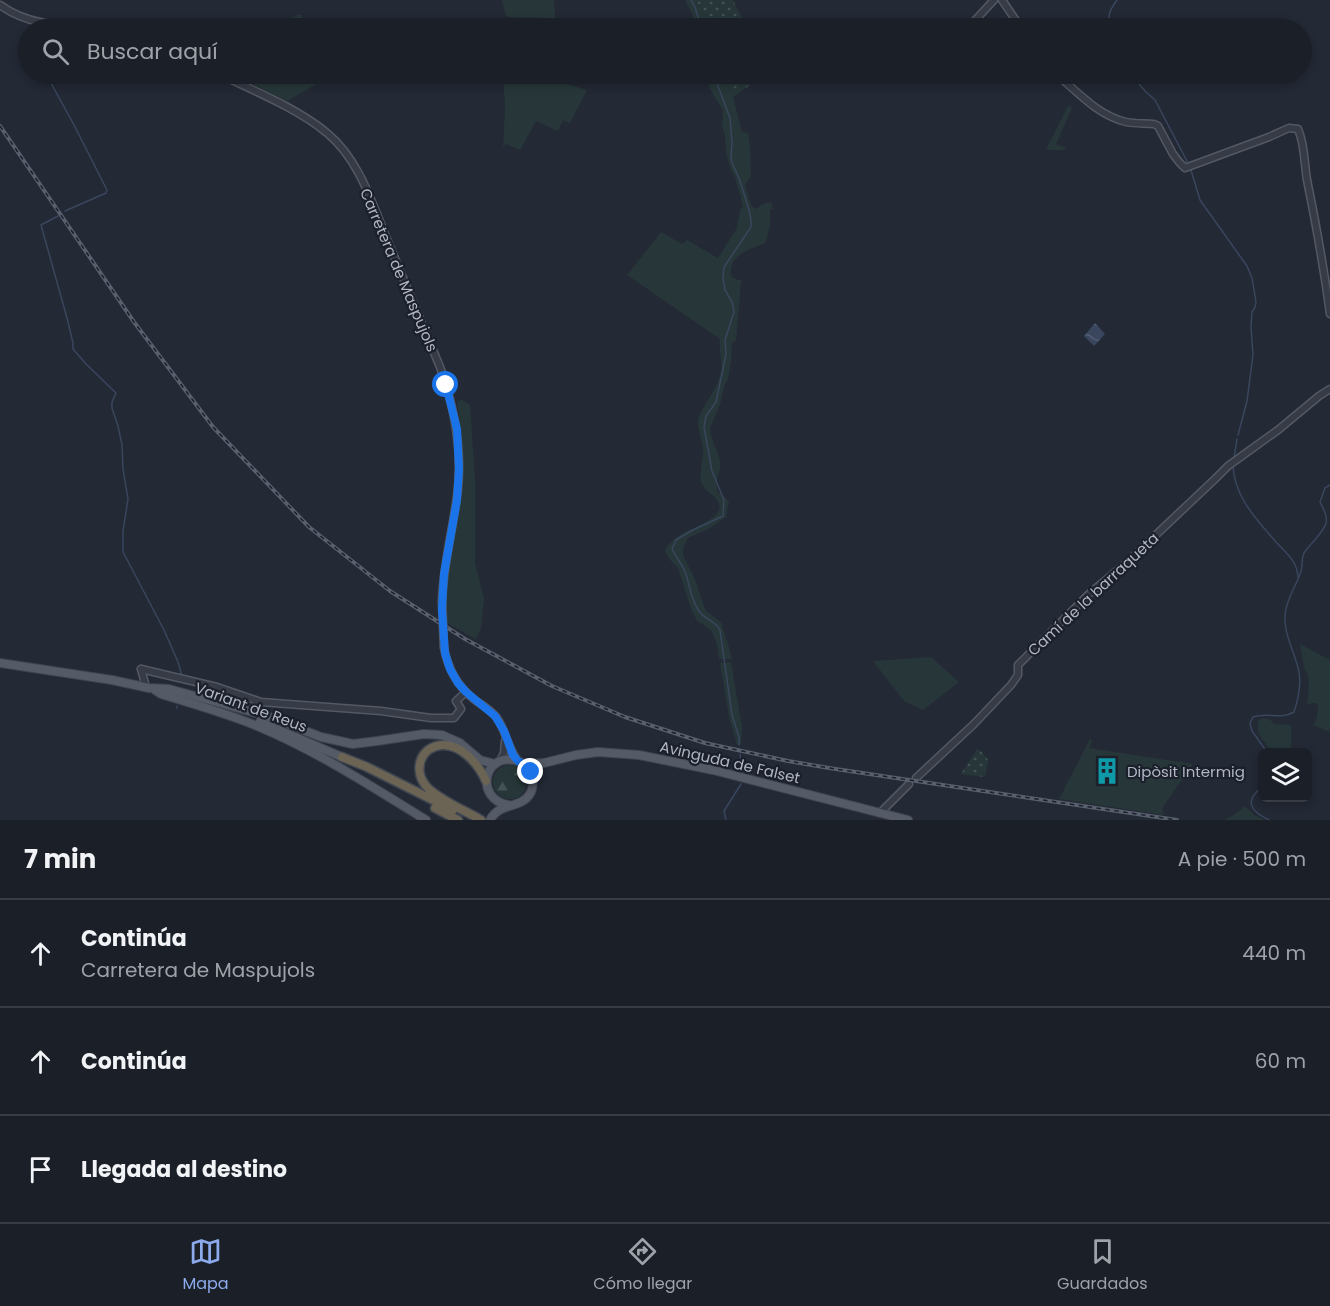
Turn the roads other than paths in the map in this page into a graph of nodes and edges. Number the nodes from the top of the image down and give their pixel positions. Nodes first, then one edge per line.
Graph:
1 (994, 0) edge
2 (1002, 0) edge
3 (0, 5) edge
4 (27, 18) edge
5 (977, 18) edge
6 (1014, 18) edge
7 (239, 84) edge
8 (1067, 84) edge
9 (1330, 314) edge
10 (1330, 389) edge
11 (0, 663) edge
12 (150, 688) junction
13 (466, 692) junction
14 (504, 731) junction
15 (342, 757) junction
16 (498, 762) junction
17 (521, 763) junction
18 (544, 763) junction
19 (532, 777) junction
20 (916, 778) dead end
21 (486, 781) junction
22 (909, 784) dead end
23 (491, 796) junction
24 (508, 806) junction
25 (880, 813) junction
26 (470, 817) edge
27 (426, 820) edge
28 (458, 820) edge
29 (481, 820) edge
30 (488, 820) edge
31 (908, 820) edge

1 - 5 street
2 - 6 street
3 - 4 street
7 - 13 street, Carretera de Maspujols, bridge
8 - 9 street
10 - 20 street, Camí de la barraqueta
11 - 12 main road
12 - 13 street
12 - 15 main road, Variant de Reus
12 - 16 main road
12 - 27 main road
13 - 14 street, Carretera de Maspujols
14 - 16 street
14 - 17 street, Carretera de Maspujols
15 - 26 highway
15 - 28 highway
16 - 17 main road
16 - 21 main road
17 - 18 main road, Avinguda de Falset
17 - 19 main road
18 - 19 main road
18 - 25 main road, Avinguda de Falset
19 - 24 main road
21 - 23 main road
21 - 26 highway
22 - 25 street
23 - 24 main road
23 - 30 main road
24 - 30 main road
25 - 31 main road, Avinguda de Falset
26 - 29 highway

